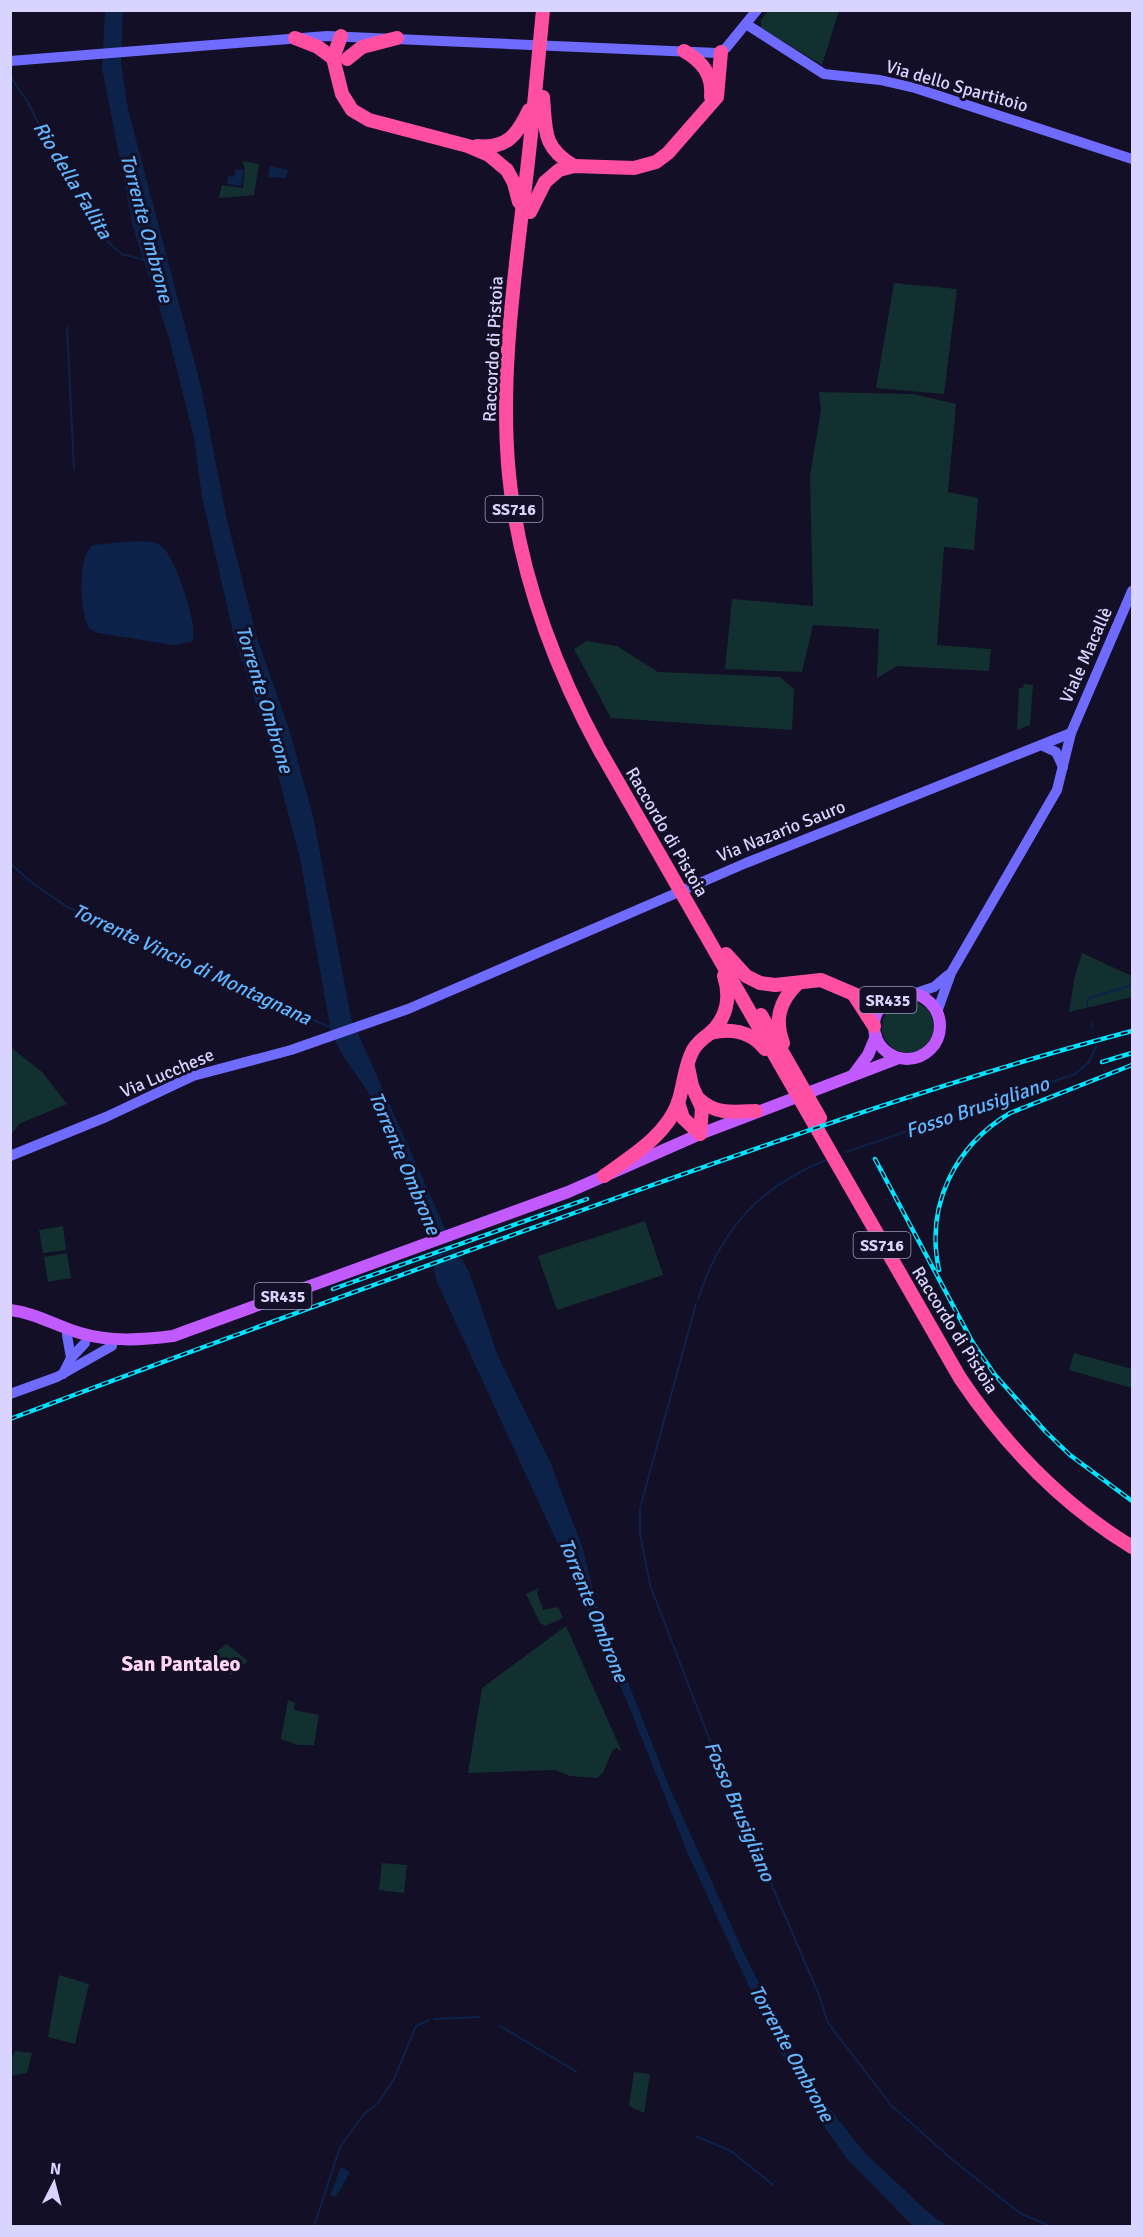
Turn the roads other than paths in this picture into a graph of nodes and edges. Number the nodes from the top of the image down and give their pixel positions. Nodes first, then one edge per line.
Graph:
1 (543, 10) edge
2 (552, 10) edge
3 (757, 10) edge
4 (746, 24) junction
5 (341, 36) junction
6 (295, 38) junction
7 (397, 38) junction
8 (684, 51) junction
9 (718, 52) junction
10 (333, 58) junction
11 (347, 59) junction
12 (10, 61) edge
13 (706, 70) junction
14 (340, 89) junction
15 (538, 98) junction
16 (709, 108) junction
17 (468, 146) junction
18 (1132, 159) edge
19 (574, 165) junction
20 (526, 214) junction
21 (1132, 591) edge
22 (1071, 733) junction
23 (1041, 745) junction
24 (1063, 767) junction
25 (689, 898) junction
26 (712, 946) junction
27 (726, 954) junction
28 (951, 973) junction
29 (797, 984) junction
30 (913, 994) junction
31 (854, 995) junction
32 (888, 1000) junction
33 (408, 1009) joint
34 (937, 1012) junction
35 (875, 1031) junction
36 (710, 1033) junction
37 (899, 1058) junction
38 (688, 1065) junction
39 (788, 1071) junction
40 (854, 1075) junction
41 (698, 1099) junction
42 (678, 1102) junction
43 (756, 1111) junction
44 (700, 1134) junction
45 (10, 1156) edge
46 (604, 1176) junction
47 (10, 1310) edge
48 (30, 1314) junction
49 (178, 1334) junction
50 (67, 1335) junction
51 (89, 1341) junction
52 (112, 1347) junction
53 (71, 1359) junction
54 (85, 1361) junction
55 (63, 1374) junction
56 (10, 1394) edge
57 (1132, 1538) edge
58 (1132, 1547) edge

1 - 15 highway, Raccordo di Pistoia / SS716
2 - 15 highway, Raccordo di Pistoia / SS716
3 - 4 main road
4 - 9 main road
4 - 18 main road, Via dello Spartitoio
5 - 6 main road
5 - 7 main road
5 - 10 highway
5 - 11 highway
6 - 10 highway
6 - 12 main road
7 - 8 main road
7 - 11 highway
8 - 9 main road
8 - 13 highway
9 - 13 highway
9 - 16 highway
10 - 14 highway
11 - 14 highway
13 - 16 highway
14 - 17 highway
15 - 17 highway
15 - 19 highway
15 - 20 highway, Raccordo di Pistoia / SS716
16 - 19 highway
17 - 20 highway
19 - 20 highway
20 - 25 highway, Raccordo di Pistoia / SS716
21 - 22 main road, Viale Macallè
22 - 23 main road, Via Nazario Sauro
22 - 24 main road, SR435
23 - 24 main road
23 - 33 main road, Via Nazario Sauro
24 - 28 main road, SR435
25 - 26 highway, Raccordo di Pistoia / SS716
25 - 27 highway, Raccordo di Pistoia / SS716
26 - 36 highway
26 - 39 highway, Raccordo di Pistoia / SS716
27 - 29 highway
27 - 39 highway, Raccordo di Pistoia / SS716
28 - 30 main road, SR435
28 - 34 main road, SR435
29 - 31 highway
29 - 39 highway
30 - 32 main road, SR435
30 - 34 main road, SR435
31 - 32 highway
31 - 35 highway
32 - 35 main road, SR435
33 - 45 main road, Via Lucchese
34 - 37 main road, SR435
35 - 37 main road, SR435
35 - 40 main road, SR435
36 - 38 highway
36 - 39 highway
37 - 40 main road, SR435
38 - 41 highway
38 - 42 highway
39 - 57 highway, Raccordo di Pistoia / SS716
39 - 58 highway, Raccordo di Pistoia / SS716
40 - 43 main road, SR435
41 - 43 highway
41 - 44 highway
42 - 44 highway
42 - 46 highway
43 - 44 main road, SR435
44 - 46 main road, SR435
46 - 49 main road, SR435
47 - 48 main road, SR435
48 - 50 main road, SR435
48 - 51 main road
49 - 51 main road
49 - 52 main road, SR435
50 - 51 main road, SR435
50 - 53 main road
51 - 52 main road, SR435
51 - 53 main road
51 - 54 main road
52 - 54 main road
53 - 55 main road
54 - 55 main road
55 - 56 main road

